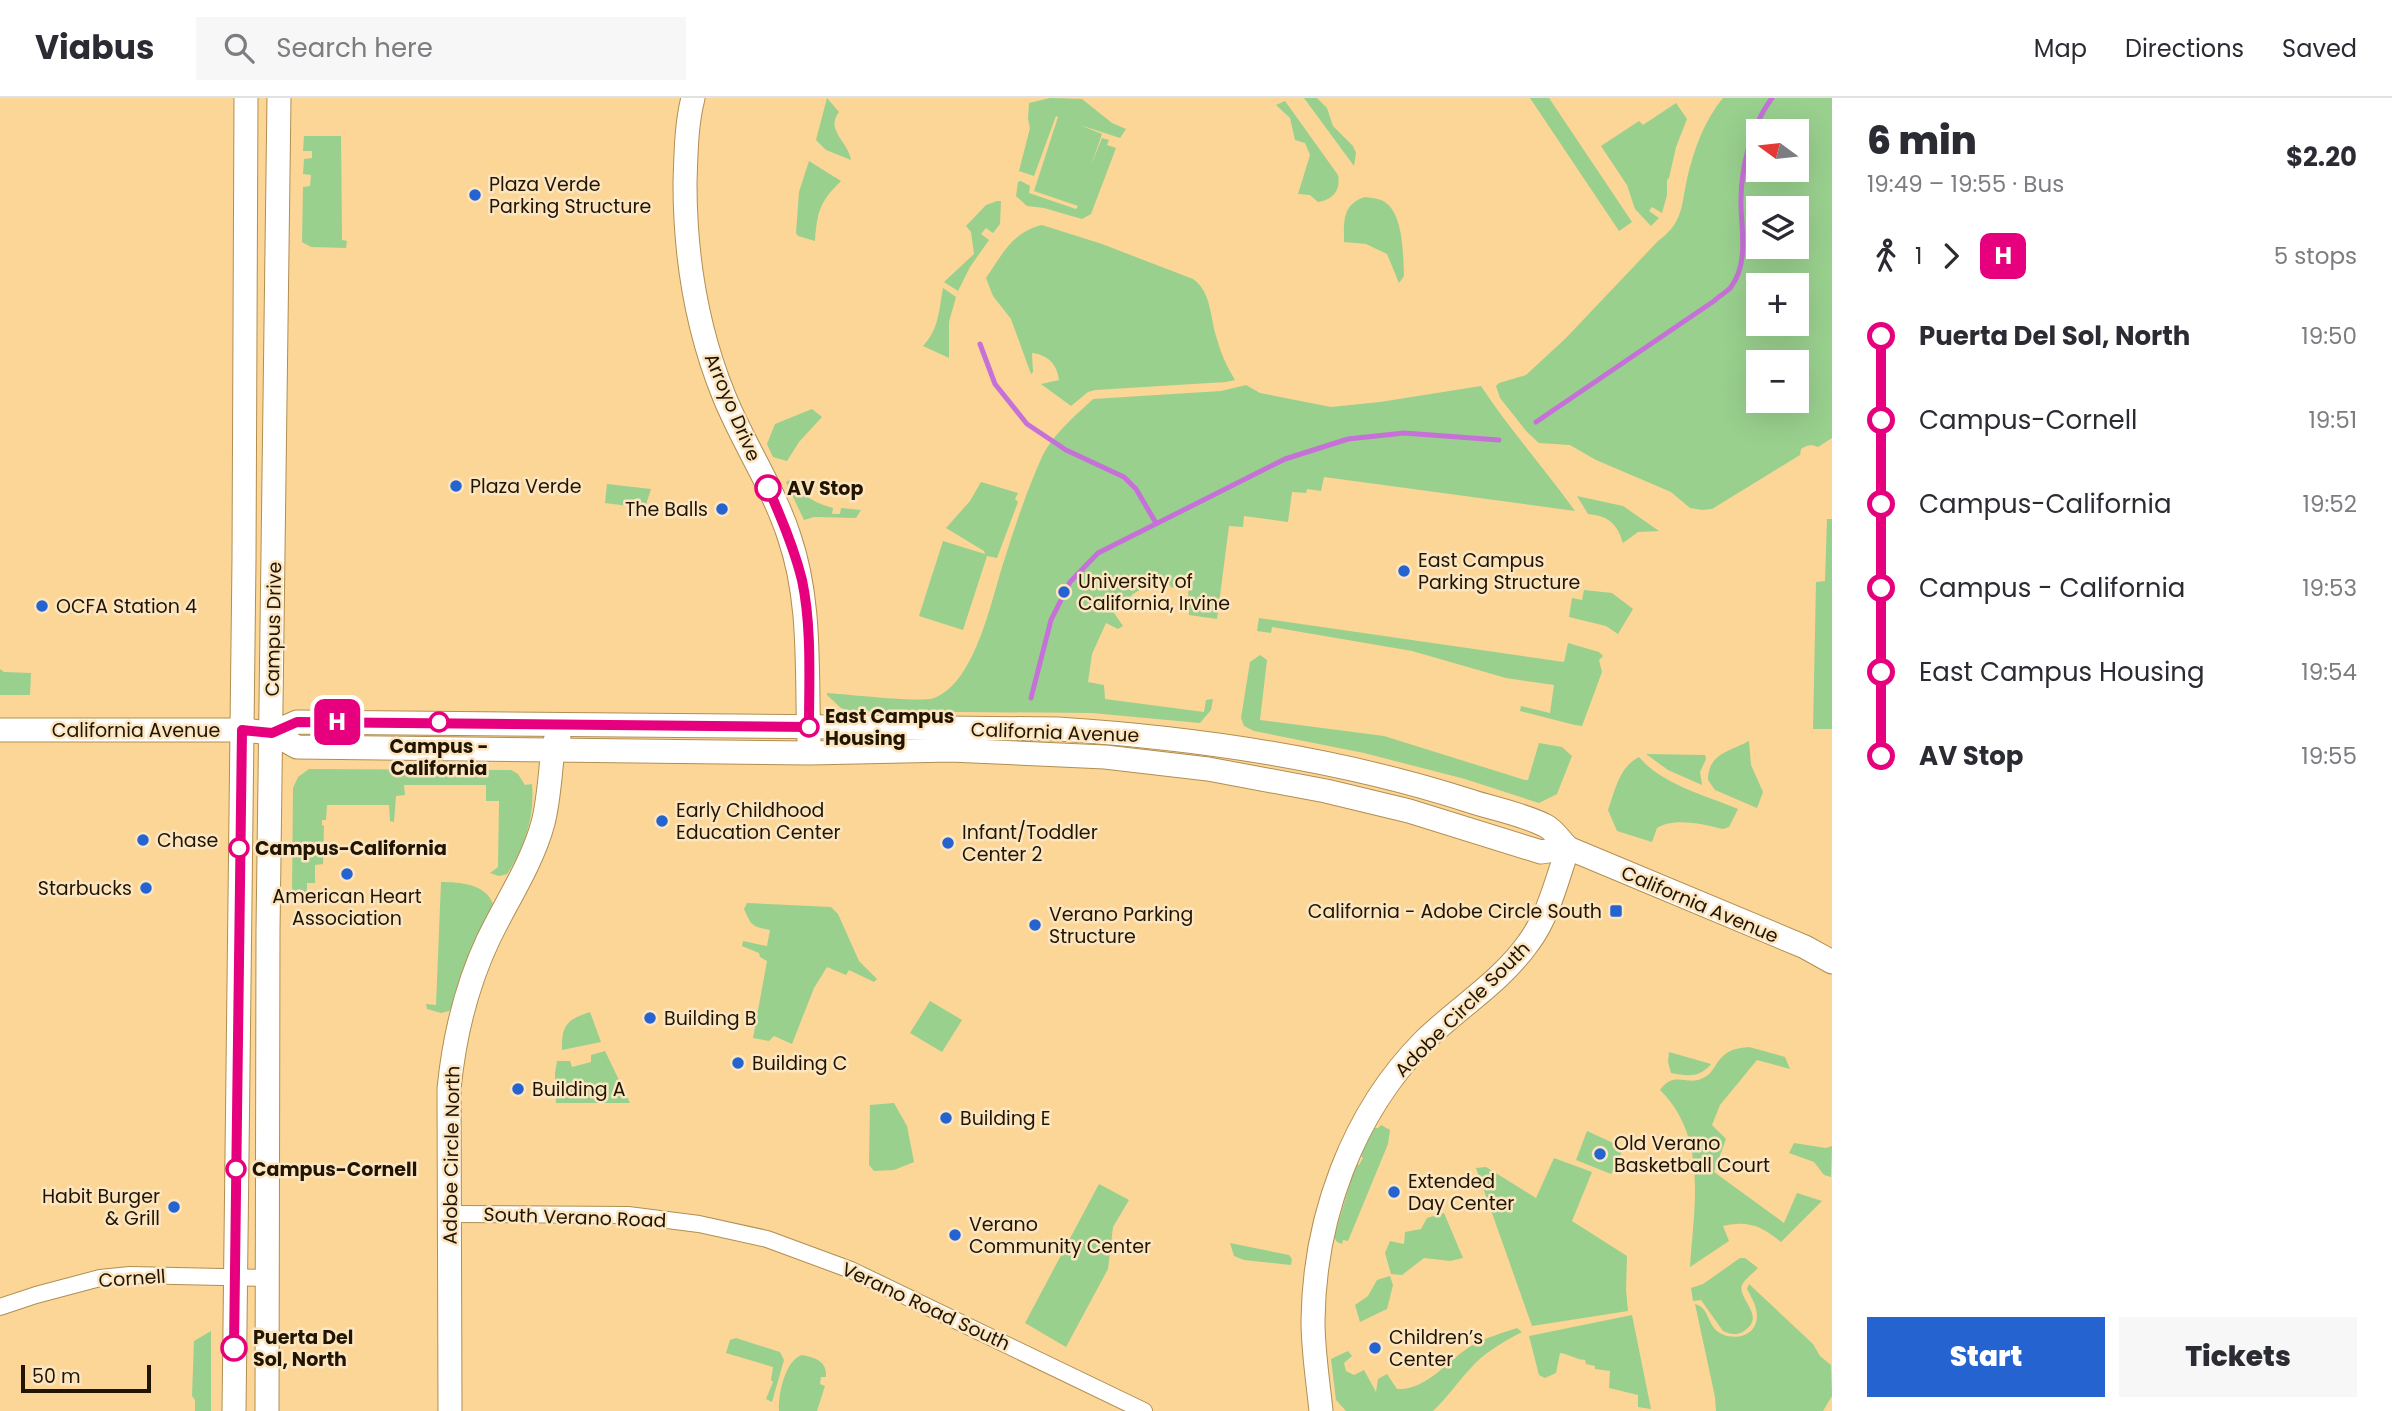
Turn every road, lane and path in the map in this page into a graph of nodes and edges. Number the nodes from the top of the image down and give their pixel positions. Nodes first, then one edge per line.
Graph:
1 (246, 98) edge
2 (279, 98) edge
3 (693, 98) edge
4 (663, 725) junction
5 (809, 727) junction
6 (0, 730) edge
7 (242, 730) junction
8 (272, 733) junction
9 (553, 749) junction
10 (810, 753) junction
11 (1568, 848) junction
12 (1832, 962) edge
13 (450, 1214) junction
14 (699, 1224) joint
15 (234, 1277) junction
16 (267, 1278) junction
17 (0, 1307) edge
18 (234, 1411) edge
19 (267, 1411) edge
20 (450, 1411) edge
21 (1144, 1411) edge
22 (1321, 1411) edge

1 - 7 main road, Campus Drive
2 - 8 main road, Campus Drive
3 - 5 main road, Arroyo Drive
4 - 5 main road, California Avenue
4 - 8 main road, California Avenue
4 - 9 main road
5 - 10 main road, Arroyo Drive
5 - 11 main road, California Avenue
6 - 7 main road, California Avenue
7 - 8 main road, California Avenue
7 - 15 main road, Campus Drive
8 - 9 main road, California Avenue
8 - 16 main road, Campus Drive
9 - 10 main road, California Avenue
9 - 13 main road, Adobe Circle North
10 - 11 main road, California Avenue
11 - 12 main road, California Avenue
11 - 22 main road, Adobe Circle South
13 - 14 street, South Verano Road
13 - 20 main road, Adobe Circle North
14 - 21 street, Verano Road South
15 - 16 street, Cornell
15 - 17 street, Cornell
15 - 18 main road, Campus Drive
16 - 19 main road, Campus Drive

